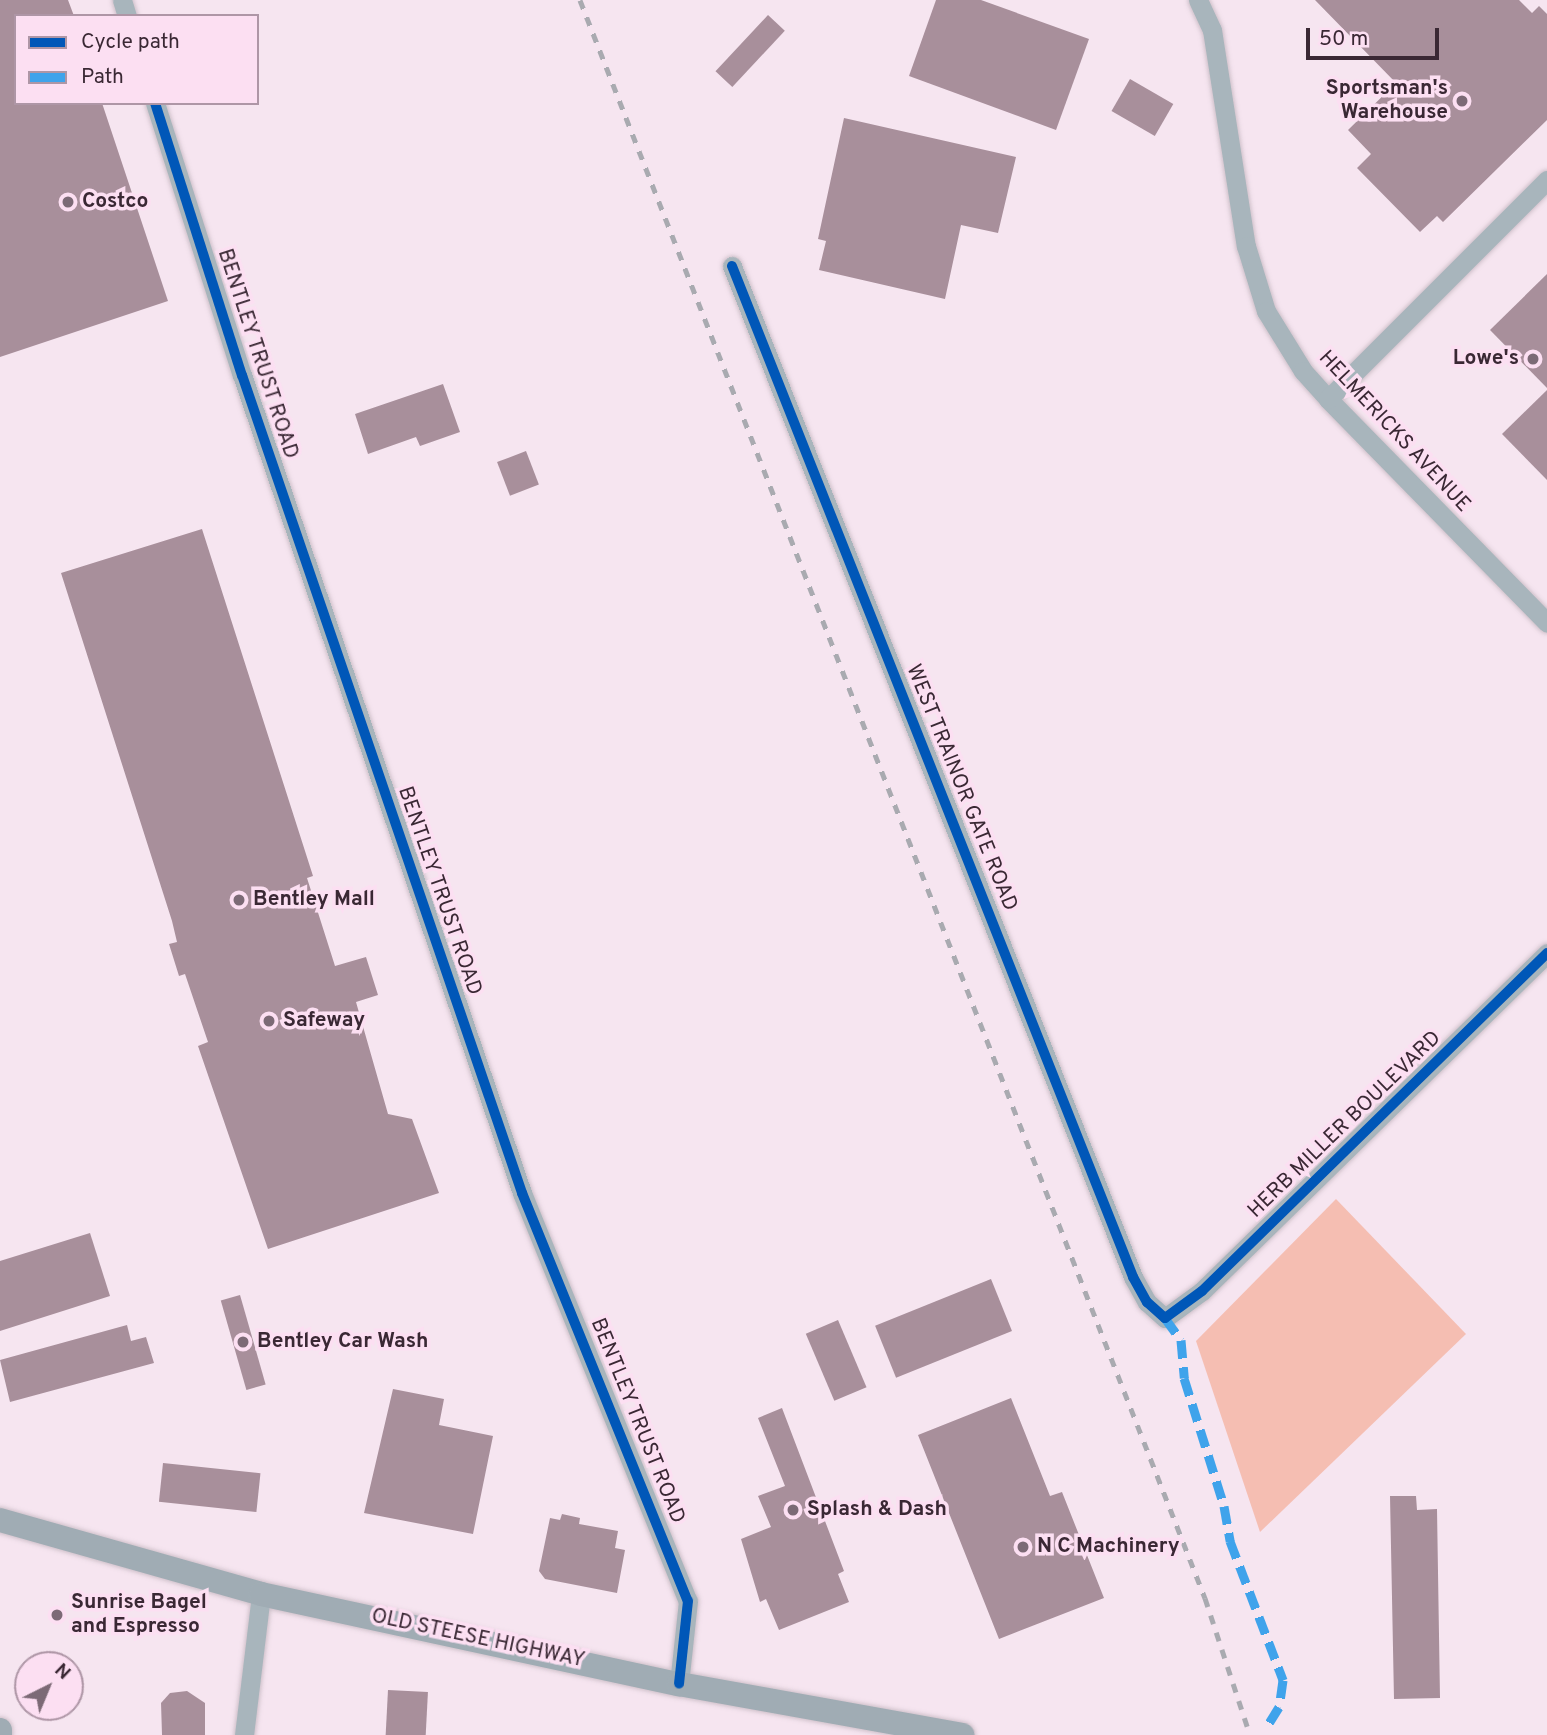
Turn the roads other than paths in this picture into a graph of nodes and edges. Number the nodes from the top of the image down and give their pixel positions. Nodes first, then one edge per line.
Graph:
1 (1198, 0) edge
2 (156, 105) edge
3 (1547, 180) edge
4 (732, 266) dead end
5 (1328, 399) junction
6 (1547, 623) edge
7 (1547, 953) edge
8 (1165, 1318) joint
9 (0, 1520) edge
10 (261, 1594) junction
11 (679, 1685) junction
12 (244, 1735) edge
13 (962, 1735) edge

1 - 5 street, HELMERICKS AVENUE
2 - 11 street, BENTLEY TRUST ROAD
3 - 5 street
4 - 8 street, WEST TRAINOR GATE ROAD
5 - 6 street, HELMERICKS AVENUE
7 - 8 street, HERB MILLER BOULEVARD
9 - 10 main road, OLD STEESE HIGHWAY
10 - 11 main road, OLD STEESE HIGHWAY
10 - 12 street
11 - 13 main road, OLD STEESE HIGHWAY

